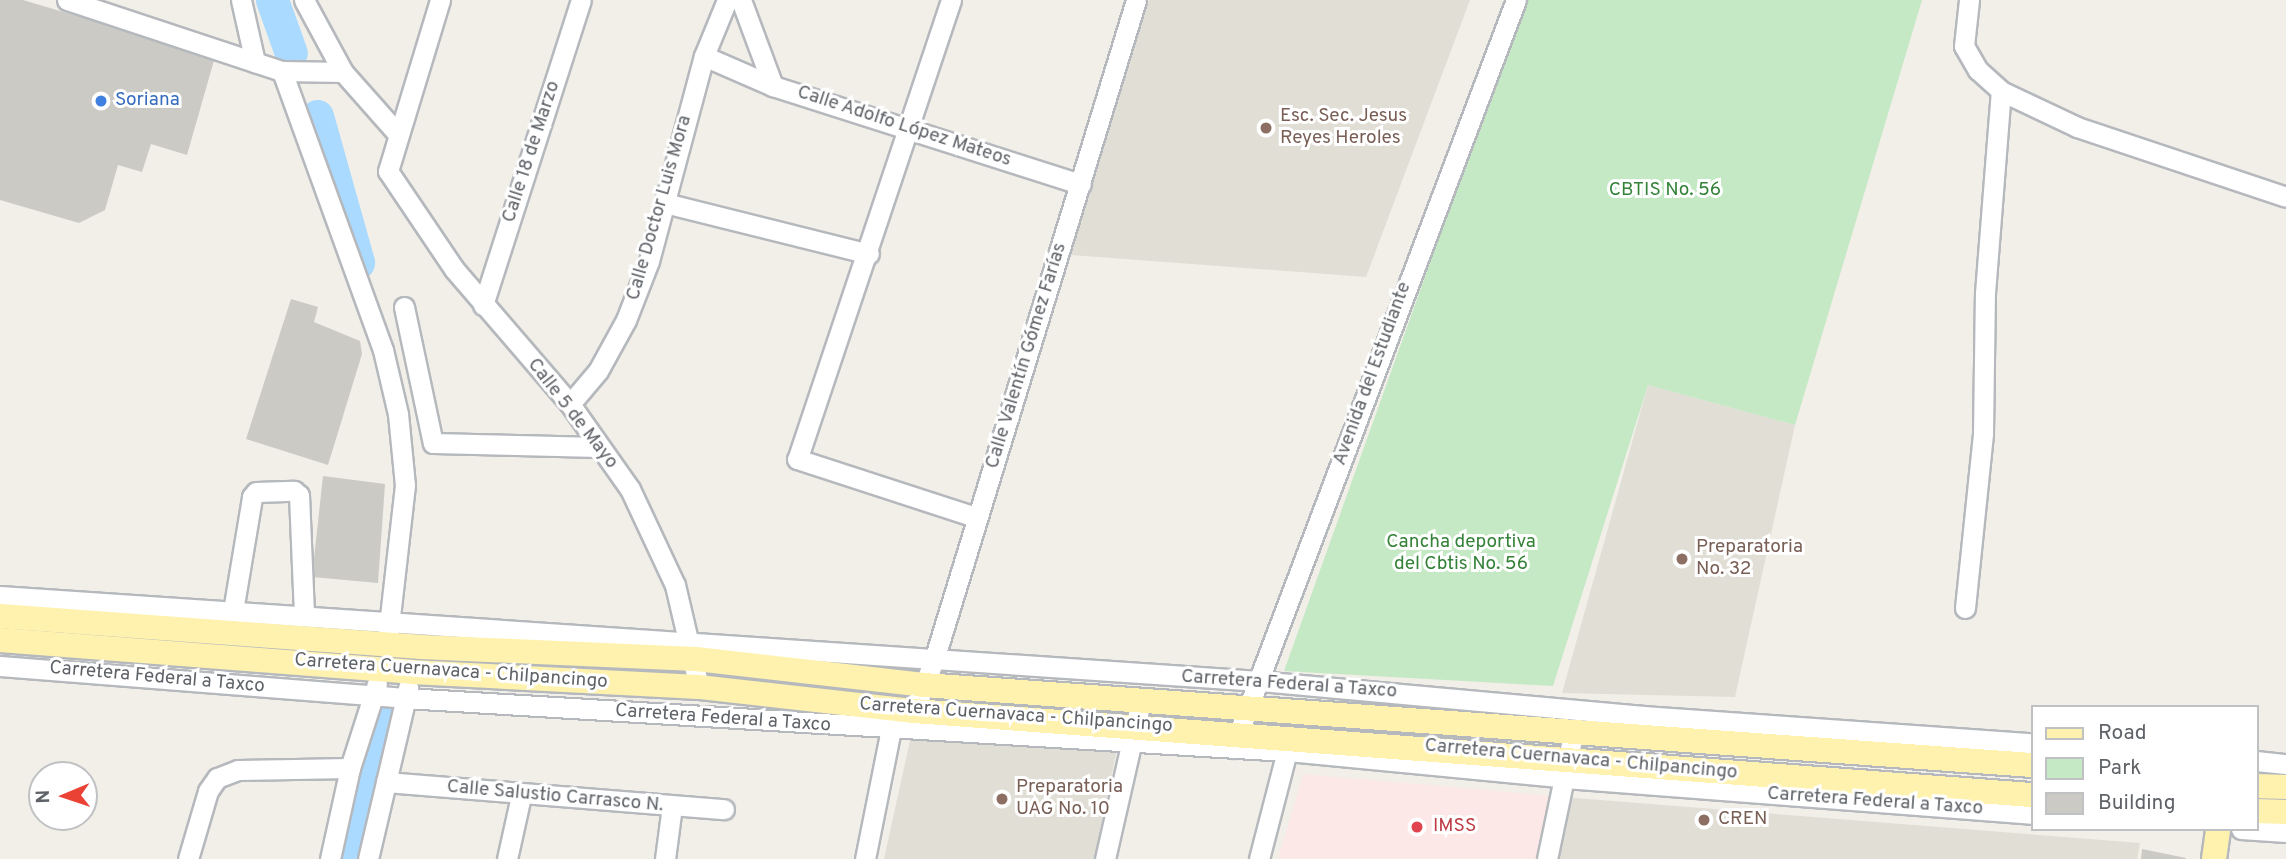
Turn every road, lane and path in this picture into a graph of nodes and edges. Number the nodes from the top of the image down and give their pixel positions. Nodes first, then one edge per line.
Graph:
1 (67, 0) edge
2 (241, 0) edge
3 (304, 0) edge
4 (440, 0) edge
5 (581, 0) edge
6 (727, 0) edge
7 (741, 0) edge
8 (951, 0) edge
9 (1136, 0) edge
10 (1516, 0) edge
11 (1969, 0) edge
12 (704, 56) junction
13 (255, 62) junction
14 (282, 71) junction
15 (343, 72) junction
16 (773, 86) junction
17 (2001, 91) junction
18 (909, 127) junction
19 (397, 133) junction
20 (1081, 184) junction
21 (2286, 197) edge
22 (665, 203) junction
23 (869, 254) junction
24 (483, 304) junction
25 (404, 307) dead end
26 (570, 404) junction
27 (599, 447) junction
28 (976, 517) junction
29 (0, 596) edge
30 (1965, 608) dead end
31 (233, 611) junction
32 (0, 616) edge
33 (304, 616) junction
34 (425, 623) junction
35 (388, 633) junction
36 (0, 640) edge
37 (420, 647) junction
38 (693, 651) junction
39 (934, 660) junction
40 (0, 666) edge
41 (380, 669) junction
42 (412, 672) junction
43 (1259, 681) junction
44 (924, 685) junction
45 (699, 687) junction
46 (1399, 693) junction
47 (374, 696) junction
48 (1083, 696) junction
49 (405, 698) junction
50 (1141, 700) junction
51 (1250, 707) junction
52 (914, 711) junction
53 (1397, 719) junction
54 (891, 729) junction
55 (1079, 730) junction
56 (1133, 733) junction
57 (1573, 735) junction
58 (1236, 741) junction
59 (2030, 743) edge
60 (1931, 746) junction
61 (1356, 750) junction
62 (1287, 751) junction
63 (2258, 761) edge
64 (2286, 764) edge
65 (2030, 765) edge
66 (350, 768) junction
67 (1567, 769) junction
68 (386, 782) junction
69 (2258, 786) edge
70 (2286, 786) edge
71 (1932, 787) junction
72 (2030, 795) edge
73 (521, 796) junction
74 (672, 806) junction
75 (724, 809) dead end
76 (2258, 811) edge
77 (2286, 812) edge
78 (2030, 814) edge
79 (2258, 830) edge
80 (2218, 831) edge
81 (2286, 832) edge
82 (188, 859) edge
83 (330, 859) edge
84 (368, 859) edge
85 (507, 859) edge
86 (665, 859) edge
87 (865, 859) edge
88 (1105, 859) edge
89 (1259, 859) edge
90 (1547, 859) edge
91 (2214, 859) edge

1 - 13 street
2 - 13 street
3 - 15 street
4 - 19 street
5 - 24 street, Calle 18 de Marzo
6 - 12 street, Calle Doctor Luis Mora
7 - 16 street, Calle Adolfo López Mateos
8 - 18 street
9 - 20 street, Calle Valentín Gómez Farías
10 - 43 street, Avenida del Estudiante
11 - 17 street
12 - 16 street
12 - 22 street, Calle Doctor Luis Mora
13 - 14 street
14 - 15 street
14 - 35 street
15 - 19 street
16 - 18 street, Calle Adolfo López Mateos
17 - 21 street
17 - 30 street
18 - 20 street, Calle Adolfo López Mateos
18 - 23 street
19 - 24 street, Calle 5 de Mayo
20 - 28 street, Calle Valentín Gómez Farías
22 - 23 street
22 - 26 street, Calle Doctor Luis Mora
23 - 28 street
24 - 26 street, Calle 5 de Mayo
25 - 27 street
26 - 27 street, Calle 5 de Mayo
27 - 38 street, Calle 5 de Mayo
28 - 39 street, Calle Valentín Gómez Farías
29 - 31 street, Carretera Federal a Taxco
31 - 33 street, Carretera Federal a Taxco
31 - 33 street
32 - 35 main road, Carretera Cuernavaca - Chilpancingo
33 - 35 street, Carretera Federal a Taxco
34 - 35 street, Carretera Federal a Taxco
34 - 37 street
34 - 38 street, Carretera Federal a Taxco
35 - 37 main road, Carretera Cuernavaca - Chilpancingo
35 - 41 street
36 - 41 main road, Carretera Cuernavaca - Chilpancingo
37 - 38 main road, Carretera Cuernavaca - Chilpancingo
37 - 42 street
38 - 39 street, Carretera Federal a Taxco
38 - 44 main road, Carretera Cuernavaca - Chilpancingo
38 - 45 street, Calle 5 de Mayo
39 - 43 street, Carretera Federal a Taxco
39 - 44 street, Calle Valentín Gómez Farías
40 - 47 street, Carretera Federal a Taxco
41 - 42 main road, Carretera Cuernavaca - Chilpancingo
41 - 47 street
42 - 45 main road, Carretera Cuernavaca - Chilpancingo
42 - 49 street
43 - 46 street, Carretera Federal a Taxco
43 - 51 street, Avenida del Estudiante
44 - 48 main road, Carretera Cuernavaca - Chilpancingo
44 - 52 street, Calle Valentín Gómez Farías
45 - 52 main road, Carretera Cuernavaca - Chilpancingo
46 - 53 street
46 - 60 street, Carretera Federal a Taxco
47 - 49 street, Carretera Federal a Taxco
47 - 66 street
48 - 50 main road, Carretera Cuernavaca - Chilpancingo
48 - 55 street
49 - 54 street, Carretera Federal a Taxco
49 - 68 street
50 - 51 main road, Carretera Cuernavaca - Chilpancingo
50 - 56 street
51 - 53 main road, Carretera Cuernavaca - Chilpancingo
51 - 58 street, Avenida del Estudiante
52 - 55 main road, Carretera Cuernavaca - Chilpancingo
53 - 57 main road, Carretera Cuernavaca - Chilpancingo
54 - 55 street, Carretera Federal a Taxco
54 - 87 street
55 - 56 main road, Carretera Cuernavaca - Chilpancingo
56 - 58 main road, Carretera Cuernavaca - Chilpancingo
56 - 88 street
57 - 60 main road, Carretera Cuernavaca - Chilpancingo
57 - 67 street
58 - 61 main road, Carretera Cuernavaca - Chilpancingo
58 - 62 street
59 - 60 street, Carretera Federal a Taxco
60 - 65 main road, Carretera Cuernavaca - Chilpancingo
60 - 71 street
61 - 62 street
61 - 67 main road, Carretera Cuernavaca - Chilpancingo
62 - 89 street
63 - 64 street
66 - 82 street
66 - 83 street
67 - 71 main road, Carretera Cuernavaca - Chilpancingo
67 - 78 street, Carretera Federal a Taxco
67 - 90 street
68 - 73 street, Calle Salustio Carrasco N.
68 - 84 street
69 - 70 main road
71 - 72 main road, Carretera Cuernavaca - Chilpancingo
73 - 74 street, Calle Salustio Carrasco N.
73 - 85 street
74 - 75 street, Calle Salustio Carrasco N.
74 - 86 street
76 - 77 main road
79 - 81 street
80 - 91 main road

